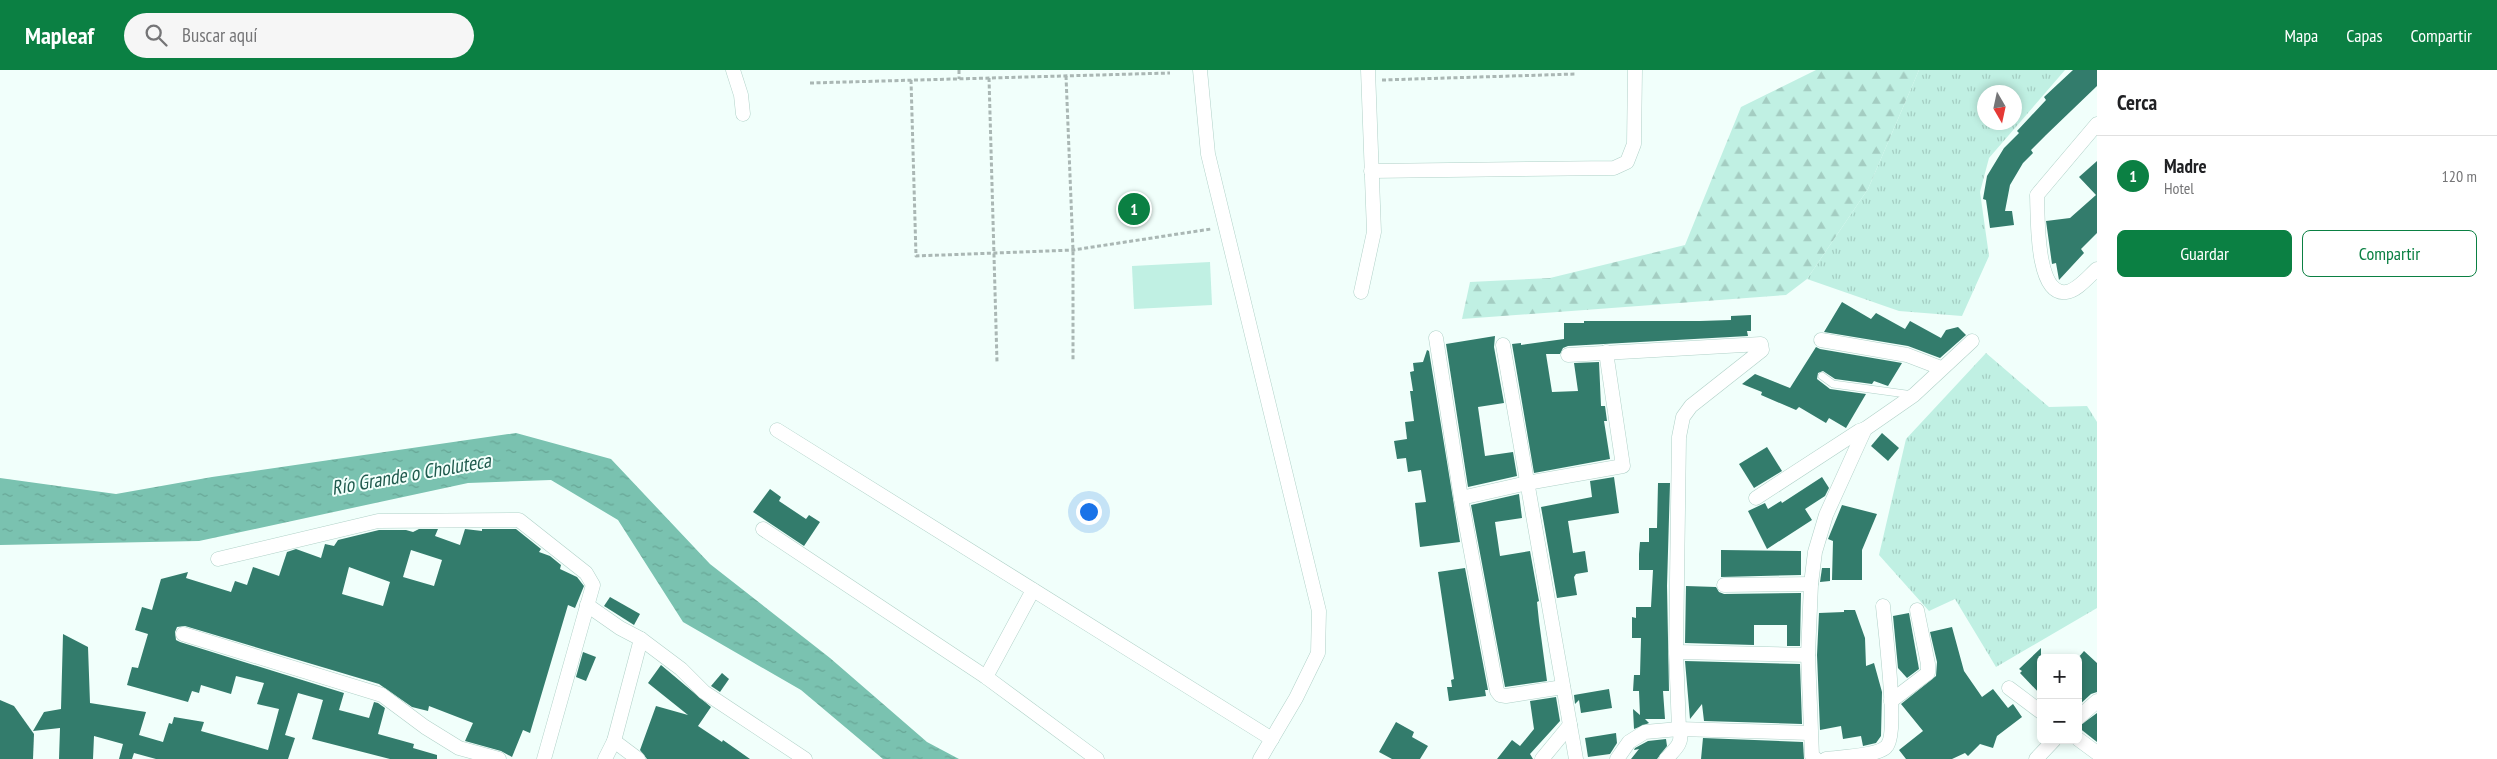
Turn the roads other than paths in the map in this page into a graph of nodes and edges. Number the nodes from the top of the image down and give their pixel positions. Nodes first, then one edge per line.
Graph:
1 (733, 70) edge
2 (1200, 70) edge
3 (1635, 70) edge
4 (1368, 75) edge
5 (743, 114) dead end
6 (2097, 124) edge
7 (1371, 172) junction
8 (2097, 269) edge
9 (1361, 292) dead end
10 (1436, 338) dead end
11 (1821, 340) dead end
12 (1972, 341) dead end
13 (1503, 344) dead end
14 (1606, 352) junction
15 (1568, 355) dead end
16 (1941, 368) junction
17 (1822, 376) dead end
18 (1914, 395) junction
19 (1865, 429) junction
20 (777, 430) dead end
21 (1527, 483) junction
22 (1461, 498) junction
23 (1756, 498) dead end
24 (763, 529) dead end
25 (218, 559) dead end
26 (1724, 584) dead end
27 (1811, 584) junction
28 (1033, 590) junction
29 (587, 605) junction
30 (1883, 606) dead end
31 (1917, 610) dead end
32 (184, 634) dead end
33 (641, 639) junction
34 (1676, 652) junction
35 (1808, 655) junction
36 (986, 677) junction
37 (1563, 687) junction
38 (2008, 688) dead end
39 (1891, 701) junction
40 (2097, 701) edge
41 (2037, 709) edge
42 (2082, 714) edge
43 (1570, 725) junction
44 (1679, 729) junction
45 (1810, 733) junction
46 (1272, 739) junction
47 (614, 741) junction
48 (2082, 742) edge
49 (2050, 744) edge
50 (2097, 753) edge
51 (499, 759) edge
52 (544, 759) edge
53 (605, 759) edge
54 (638, 759) edge
55 (805, 759) edge
56 (1097, 759) edge
57 (1260, 759) edge
58 (1542, 759) edge
59 (1576, 759) edge
60 (1617, 759) edge
61 (1666, 759) edge
62 (1816, 759) edge
63 (1826, 759) edge
64 (2036, 759) edge

1 - 5 street
2 - 46 street
3 - 7 street
4 - 7 street
6 - 8 street
7 - 9 street
10 - 22 street
11 - 16 street
12 - 16 street
13 - 21 street
14 - 15 street
14 - 21 street
14 - 34 street
16 - 18 street
17 - 18 lane
18 - 19 street
19 - 23 street
19 - 27 street
20 - 28 street
21 - 22 street
21 - 37 street
22 - 37 street
24 - 36 street
25 - 29 street
26 - 27 street
27 - 35 street
28 - 36 street
28 - 46 street
29 - 33 street
29 - 52 street
30 - 39 street
31 - 39 street
32 - 51 street
33 - 47 street
33 - 55 street
34 - 35 street
34 - 44 street
35 - 45 street
36 - 56 street
37 - 43 street
38 - 41 street
39 - 63 street
40 - 42 street
43 - 58 street
43 - 59 street
44 - 45 street
44 - 60 street
44 - 61 street
45 - 62 street
46 - 57 street
47 - 53 street
47 - 54 street
48 - 50 street
49 - 64 street

